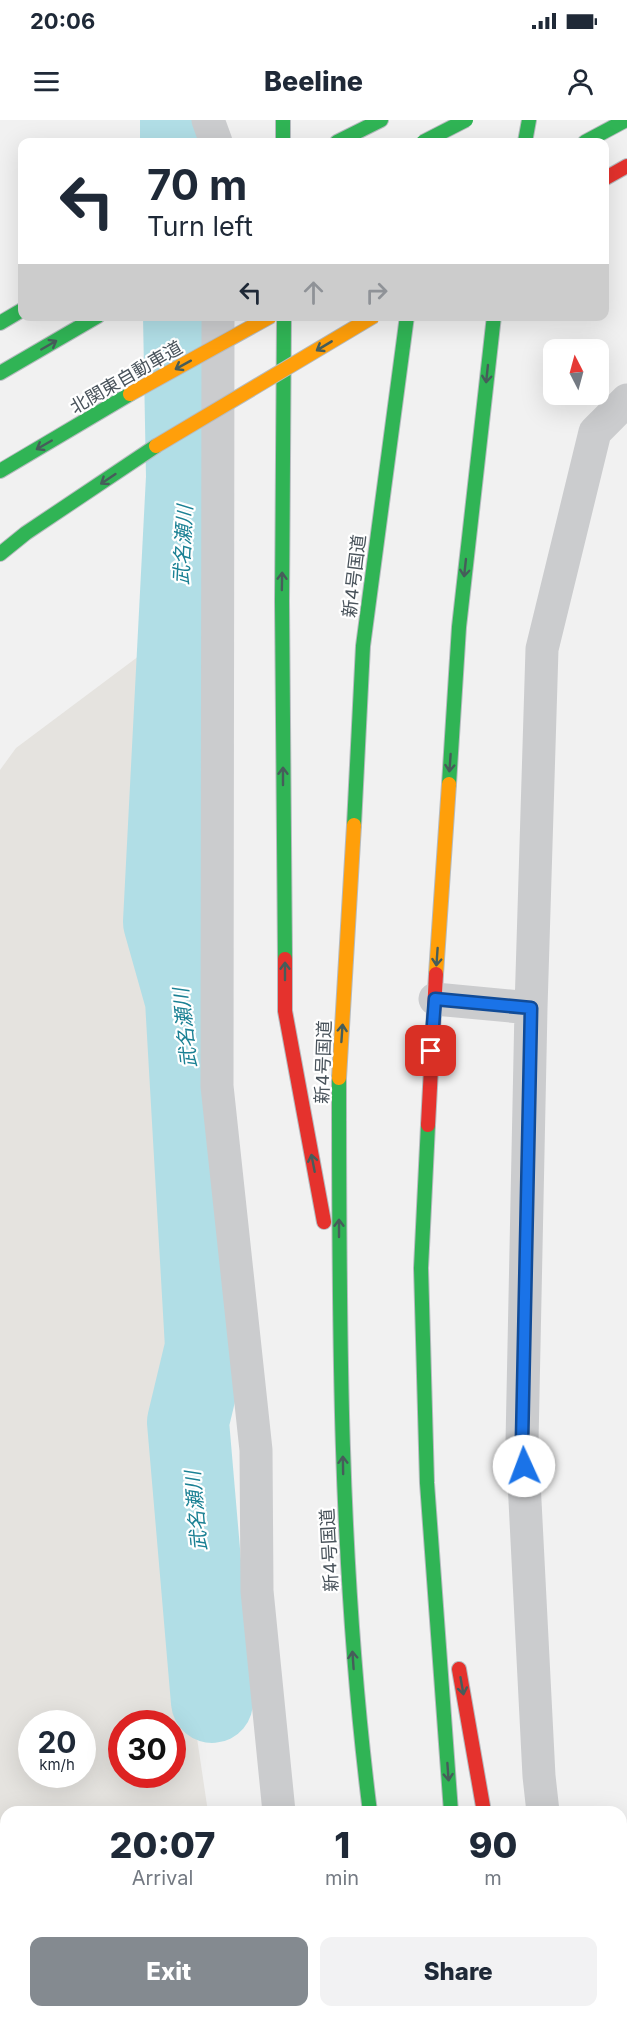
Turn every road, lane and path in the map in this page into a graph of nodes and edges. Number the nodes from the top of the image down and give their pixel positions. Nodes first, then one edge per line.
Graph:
1 (208, 120) edge
2 (283, 120) edge
3 (381, 120) edge
4 (436, 120) edge
5 (466, 120) edge
6 (529, 120) edge
7 (626, 120) edge
8 (215, 138) edge
9 (283, 138) edge
10 (345, 138) edge
11 (431, 138) edge
12 (434, 138) edge
13 (526, 138) edge
14 (592, 138) edge
15 (627, 166) edge
16 (609, 176) edge
17 (18, 312) edge
18 (89, 321) edge
19 (218, 321) edge
20 (262, 321) edge
21 (284, 321) edge
22 (366, 321) edge
23 (406, 321) edge
24 (493, 321) edge
25 (0, 323) edge
26 (0, 373) edge
27 (627, 400) edge
28 (0, 471) edge
29 (0, 555) edge
30 (435, 999) junction
31 (531, 1008) junction
32 (339, 1303) junction
33 (427, 1484) junction
34 (452, 1624) dead end
35 (458, 1659) dead end
36 (358, 1718) junction
37 (354, 1788) dead end
38 (278, 1806) edge
39 (369, 1806) edge
40 (451, 1806) edge
41 (483, 1806) edge
42 (542, 1806) edge

1 - 8 street
2 - 9 highway
3 - 10 highway
4 - 12 highway
5 - 11 highway, bridge
6 - 13 highway
7 - 14 highway
15 - 16 highway
17 - 25 highway
26 -> 18 highway
19 - 38 street
20 -> 28 highway, 北関東自動車道, bridge
32 -> 21 highway
22 -> 29 highway, bridge
32 -> 23 highway, 新4号国道
24 -> 30 highway
27 - 31 street
30 - 31 street
30 - 33 highway
31 - 42 street
36 -> 32 highway, 新4号国道
33 - 34 highway
33 -> 40 highway
35 -> 41 highway
36 - 37 highway
36 - 39 highway, 新4号国道

